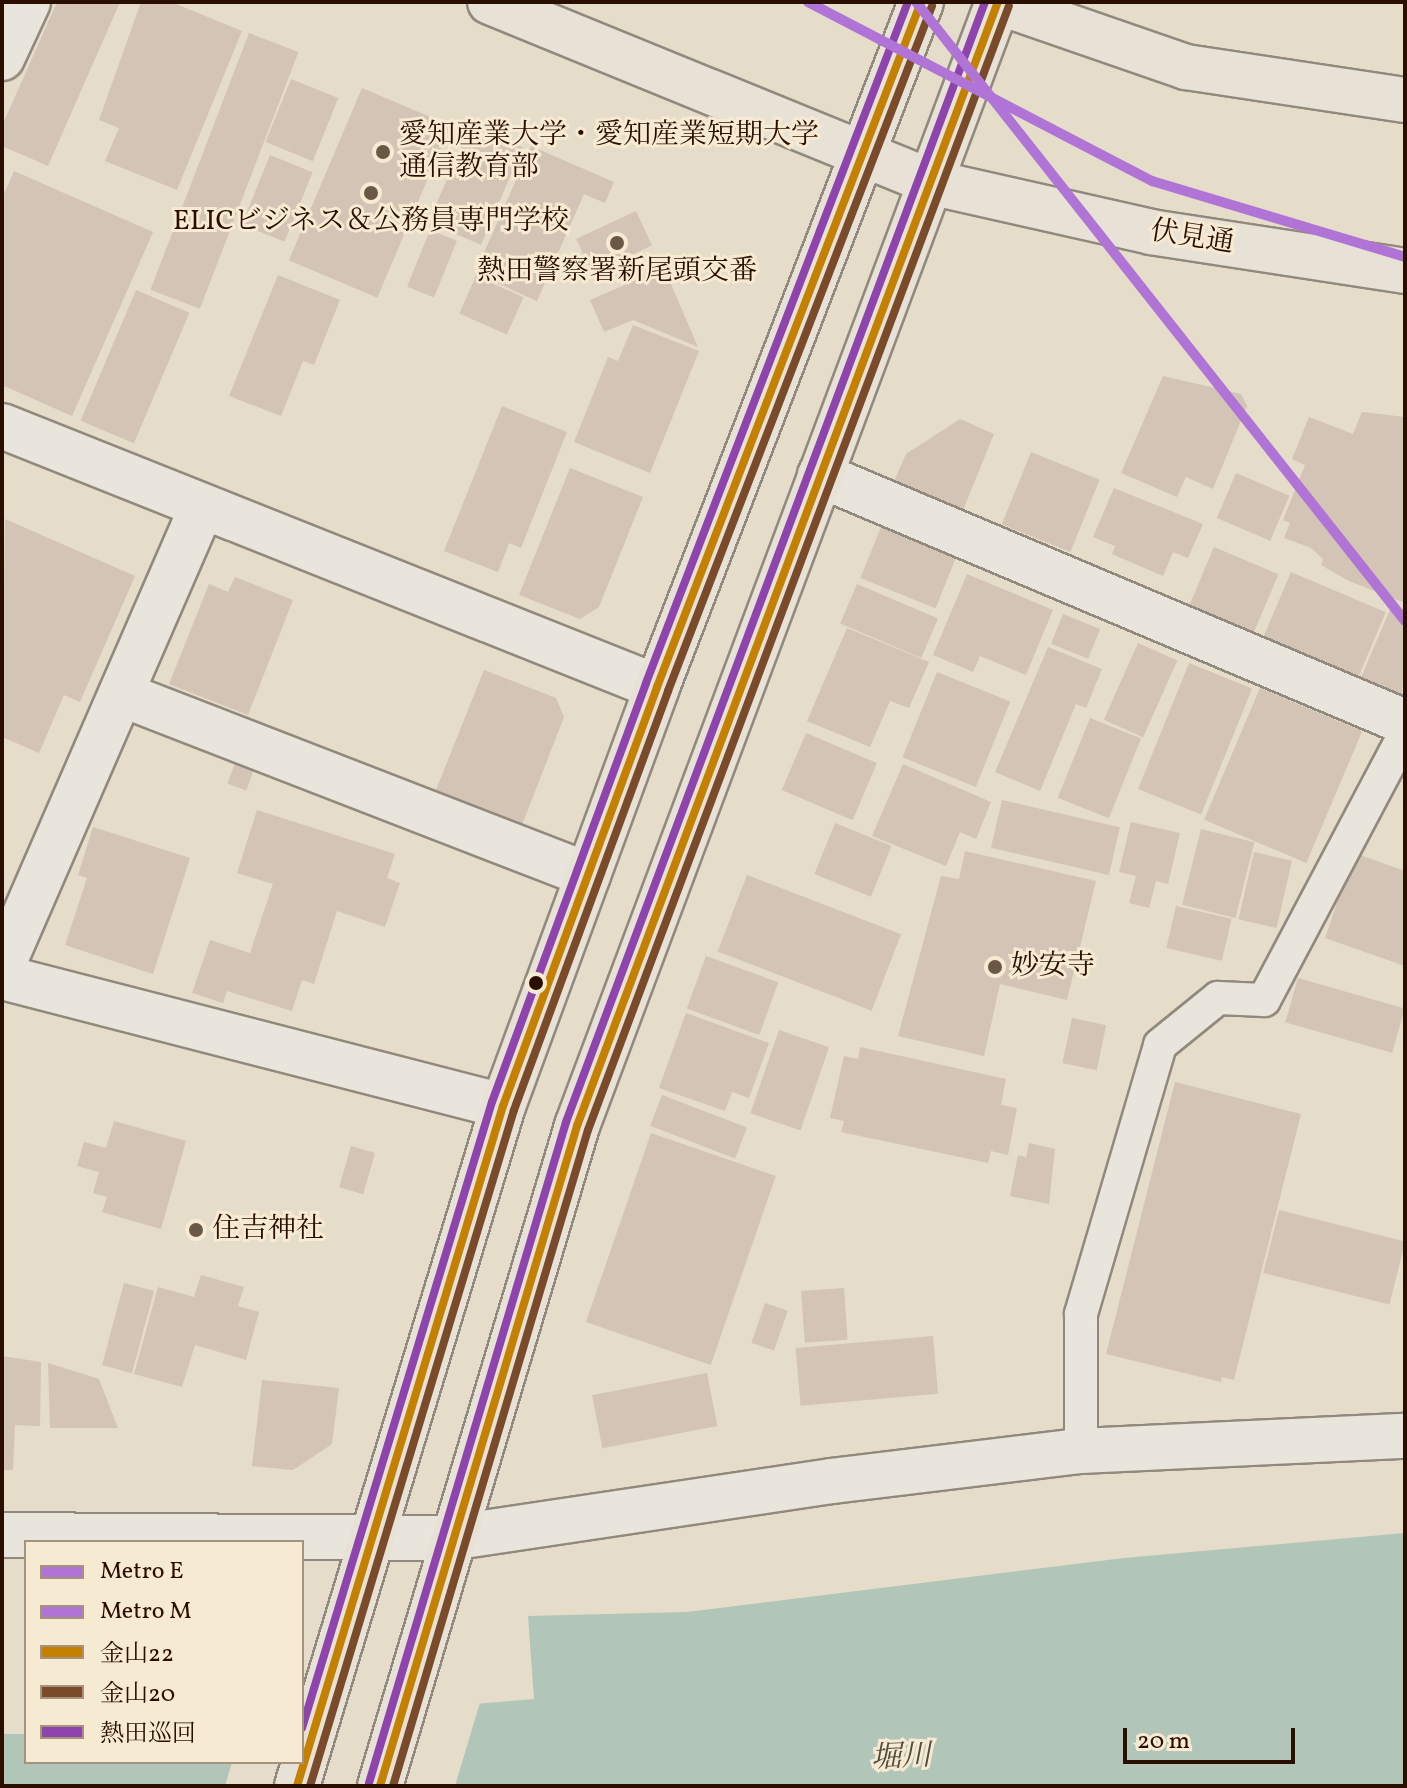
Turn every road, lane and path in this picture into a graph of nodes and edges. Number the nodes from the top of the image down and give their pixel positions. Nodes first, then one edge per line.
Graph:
1 (28, 2) edge
2 (490, 2) edge
3 (921, 2) edge
4 (998, 2) edge
5 (2, 58) edge
6 (1405, 100) edge
7 (862, 155) junction
8 (930, 182) junction
9 (1405, 271) edge
10 (2, 426) edge
11 (820, 475) junction
12 (202, 507) junction
13 (657, 687) junction
14 (121, 694) junction
15 (1405, 722) edge
16 (1405, 734) edge
17 (588, 875) junction
18 (2, 967) edge
19 (2, 977) edge
20 (503, 1106) junction
21 (1405, 1436) edge
22 (1081, 1451) junction
23 (2, 1535) edge
24 (370, 1536) junction
25 (450, 1538) junction
26 (304, 1762) edge
27 (303, 1764) edge
28 (297, 1786) edge
29 (380, 1786) edge

1 - 5 street
2 - 7 main road, 伏見通
3 - 7 main road
4 - 6 main road
4 - 8 main road
7 - 8 main road, 伏見通
7 - 13 main road
8 - 9 main road, 伏見通
8 - 11 main road
10 - 12 street
11 - 15 street
11 - 25 main road
12 - 13 street
12 - 14 street
13 - 17 main road
14 - 17 street
14 - 18 street
16 - 22 lane
17 - 20 main road
19 - 20 street
20 - 24 main road
21 - 22 street
22 - 25 street
23 - 24 street
24 - 25 street
24 - 26 main road
25 - 29 main road
27 - 28 main road

